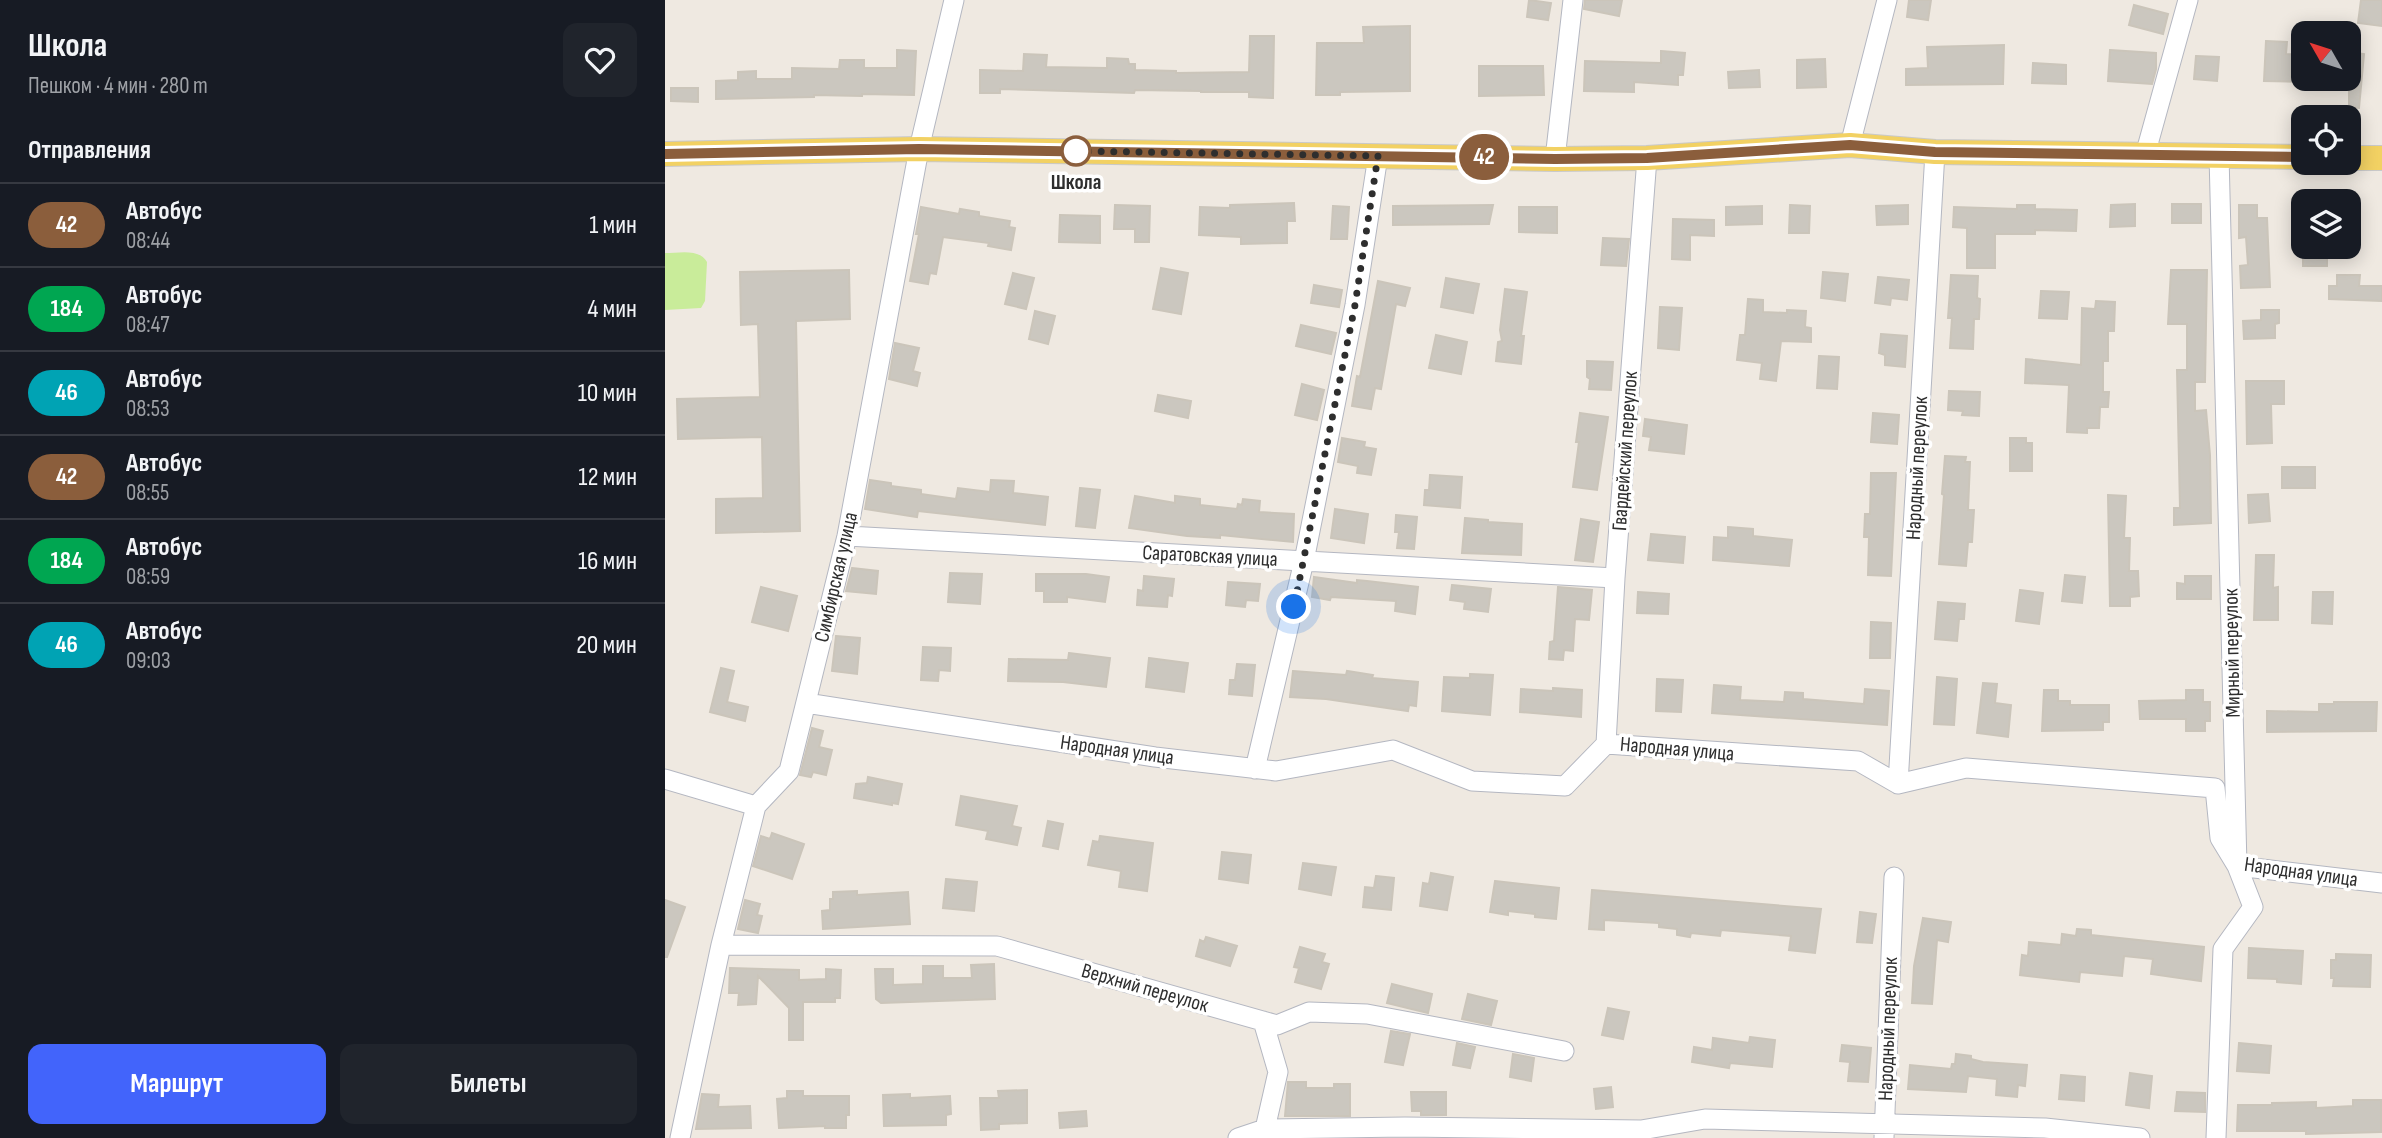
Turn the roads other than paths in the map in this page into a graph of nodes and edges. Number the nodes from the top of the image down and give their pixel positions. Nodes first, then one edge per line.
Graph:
1 (954, 0) edge
2 (1573, 0) edge
3 (1887, 0) edge
4 (2188, 0) edge
5 (1850, 145) junction
6 (919, 149) junction
7 (1935, 152) junction
8 (665, 154) edge
9 (2145, 155) junction
10 (2220, 155) junction
11 (1378, 156) junction
12 (2291, 157) edge
13 (1647, 158) junction
14 (2361, 158) edge
15 (2382, 158) edge
16 (1555, 159) junction
17 (848, 536) junction
18 (1304, 561) junction
19 (1615, 578) junction
20 (806, 704) junction
21 (1607, 744) junction
22 (1255, 769) junction
23 (665, 779) edge
24 (1898, 784) junction
25 (756, 806) junction
26 (2238, 866) junction
27 (1895, 877) dead end
28 (2382, 883) edge
29 (721, 945) junction
30 (1263, 1021) junction
31 (1564, 1051) dead end
32 (1884, 1130) edge
33 (1262, 1134) edge
34 (680, 1138) edge
35 (1238, 1138) edge
36 (2140, 1138) edge
37 (2216, 1138) edge

1 - 6 street, Симбирская улица
2 - 16 street
3 - 5 street
4 - 9 street
5 - 7 main road
5 - 13 main road
6 - 8 main road
6 - 11 main road
6 - 17 street, Симбирская улица
7 - 9 main road
7 - 24 street, Народный переулок
9 - 10 main road
10 - 12 main road
10 - 26 street, Мирный переулок
11 - 16 main road
11 - 18 street
13 - 16 main road
13 - 19 street, Гвардейский переулок
14 - 15 main road
17 - 18 street, Саратовская улица
17 - 20 street, Симбирская улица
18 - 19 street, Саратовская улица
18 - 22 street
19 - 21 street, Гвардейский переулок
20 - 22 street, Народная улица
20 - 25 street, Симбирская улица
21 - 22 street, Народная улица
21 - 24 street, Народная улица
23 - 25 street
24 - 26 street, Народная улица
25 - 29 street, Симбирская улица
26 - 28 street, Народная улица
26 - 37 street, Мирный переулок
27 - 32 street, Народный переулок
29 - 30 street, Верхний переулок
29 - 34 street, Симбирская улица
30 - 31 street, Верхний переулок
30 - 33 street
32 - 33 street
32 - 36 street
33 - 35 street

